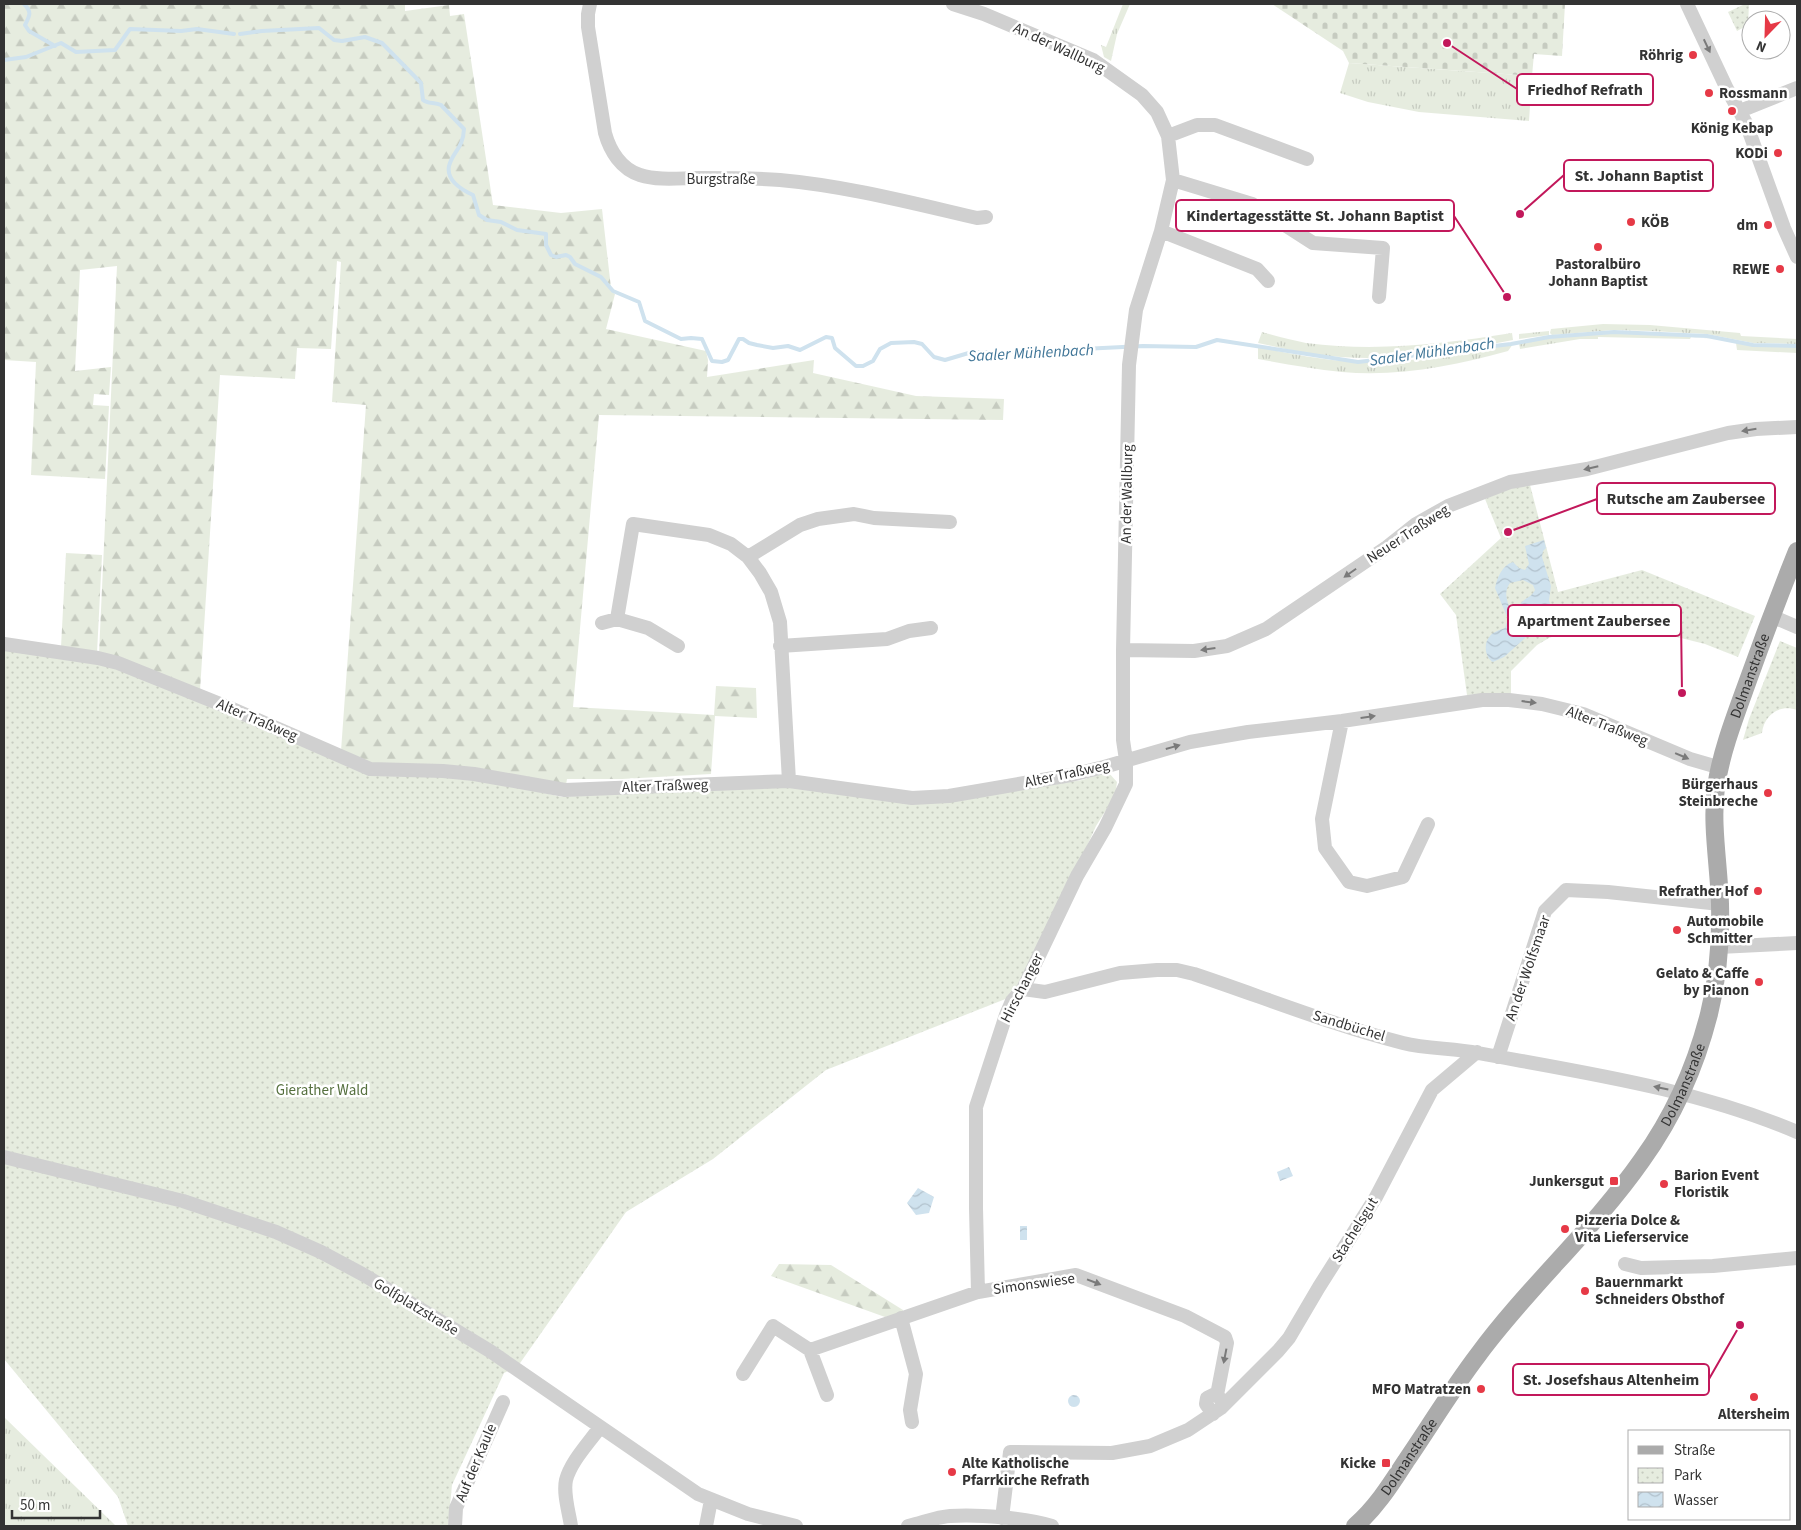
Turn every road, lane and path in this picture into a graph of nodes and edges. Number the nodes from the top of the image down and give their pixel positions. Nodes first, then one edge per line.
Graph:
1 (590, 4) edge
2 (953, 4) edge
3 (1687, 4) edge
4 (1797, 88) edge
5 (1740, 111) junction
6 (1168, 136) junction
7 (1307, 159) dead end
8 (1173, 180) junction
9 (986, 217) dead end
10 (1161, 231) junction
11 (1797, 257) edge
12 (1268, 281) dead end
13 (1380, 297) dead end
14 (1797, 427) edge
15 (950, 522) dead end
16 (1797, 551) edge
17 (748, 557) junction
18 (1771, 616) junction
19 (617, 620) junction
20 (602, 622) dead end
21 (1797, 627) edge
22 (931, 628) dead end
23 (4, 644) edge
24 (678, 646) dead end
25 (780, 646) junction
26 (1123, 650) junction
27 (1342, 721) junction
28 (1126, 760) junction
29 (1721, 768) junction
30 (789, 781) junction
31 (1428, 824) dead end
32 (1720, 904) junction
33 (1797, 943) edge
34 (1720, 946) junction
35 (1022, 989) junction
36 (1477, 1052) junction
37 (1498, 1057) junction
38 (1680, 1092) junction
39 (1797, 1132) edge
40 (4, 1158) edge
41 (1797, 1258) edge
42 (1625, 1264) dead end
43 (978, 1292) junction
44 (901, 1318) junction
45 (810, 1350) junction
46 (743, 1374) dead end
47 (826, 1395) dead end
48 (1221, 1399) junction
49 (503, 1402) dead end
50 (912, 1422) dead end
51 (600, 1427) junction
52 (711, 1500) junction
53 (1002, 1518) junction
54 (455, 1526) edge
55 (571, 1526) edge
56 (706, 1526) edge
57 (796, 1526) edge
58 (908, 1526) edge
59 (1052, 1526) edge
60 (1355, 1526) edge

1 - 9 street, Burgstraße
2 - 6 street, An der Wallburg
3 -> 5 street
4 - 5 street
5 - 11 street
6 - 7 street
6 - 8 street, An der Wallburg
8 - 10 street, An der Wallburg
8 - 13 street
10 - 12 street
10 - 26 street, An der Wallburg
14 -> 26 street, Neuer Traßweg
15 - 17 street
16 - 18 main road, Dolmanstraße
17 - 19 street
17 - 25 street
18 - 21 street
18 - 29 main road, Dolmanstraße
19 - 20 street
19 - 24 street
22 - 25 street
23 - 30 street, Alter Traßweg
25 - 30 street
26 - 28 street, An der Wallburg
28 -> 27 street, Alter Traßweg
27 -> 29 street, Alter Traßweg
27 - 31 street
28 - 30 street, Alter Traßweg
28 - 35 street, Hirschanger
29 - 32 main road, Dolmanstraße
32 - 34 main road, Dolmanstraße
32 - 37 street, An der Wolfsmaar
33 - 34 street
34 - 38 main road, Dolmanstraße
35 - 36 street, Sandbüchel
35 - 43 street, Hirschanger
36 - 37 street, Sandbüchel
36 - 48 street, Stachelsgut
38 -> 37 street, Sandbüchel
38 - 39 street, Sandbüchel
38 - 60 main road, Dolmanstraße
40 - 51 street, Golfplatzstraße
41 - 42 street
43 - 44 street, Simonswiese
43 -> 48 street, Simonswiese
44 - 45 street, Simonswiese
44 - 50 street
45 - 46 street
45 - 47 street
48 - 53 street, Stachelsgut
49 - 54 street, Auf der Kaule
51 - 52 street, Golfplatzstraße
51 - 55 street
52 - 56 street
52 - 57 street, Golfplatzstraße
53 - 58 street
53 - 59 street

